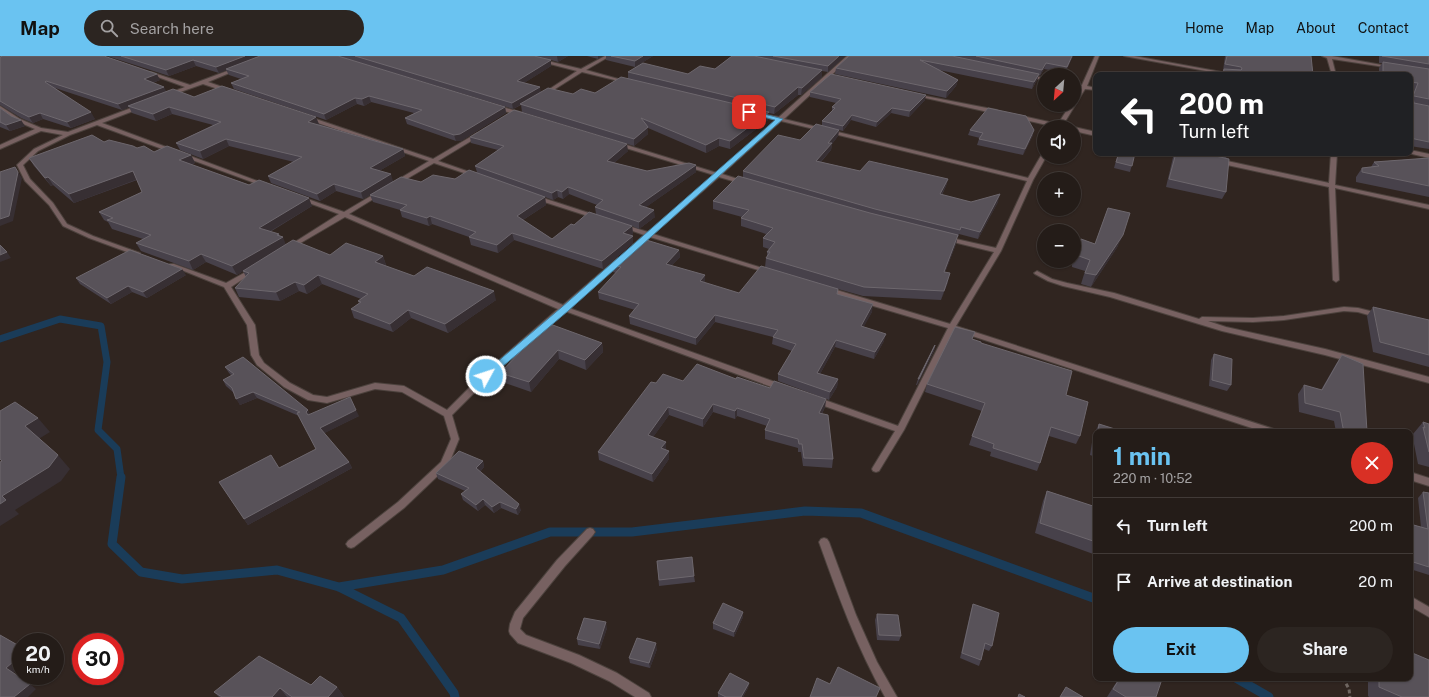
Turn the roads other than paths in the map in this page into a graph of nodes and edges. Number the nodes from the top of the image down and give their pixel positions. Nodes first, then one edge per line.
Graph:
1 (520, 56) edge
2 (608, 56) edge
3 (850, 56) edge
4 (1097, 56) edge
5 (1126, 56) edge
6 (1327, 56) edge
7 (244, 66) edge
8 (1398, 69) edge
9 (140, 70) edge
10 (581, 71) junction
11 (1219, 72) edge
12 (1333, 72) edge
13 (820, 74) edge
14 (1022, 74) edge
15 (827, 75) junction
16 (835, 77) edge
17 (1037, 77) edge
18 (203, 82) junction
19 (635, 84) edge
20 (1081, 86) edge
21 (190, 87) junction
22 (1084, 87) junction
23 (1093, 88) edge
24 (233, 92) edge
25 (1081, 92) edge
26 (912, 94) edge
27 (162, 98) edge
28 (536, 100) edge
29 (148, 104) edge
30 (486, 104) edge
31 (0, 108) edge
32 (523, 109) edge
33 (749, 112) edge
34 (516, 113) junction
35 (1005, 114) edge
36 (300, 115) edge
37 (524, 115) edge
38 (1013, 116) edge
39 (509, 117) edge
40 (780, 119) junction
41 (1037, 122) edge
42 (98, 123) junction
43 (40, 129) junction
44 (1081, 131) edge
45 (482, 133) edge
46 (1093, 133) edge
47 (68, 134) junction
48 (613, 143) edge
49 (0, 147) edge
50 (1413, 153) edge
51 (1334, 156) edge
52 (1429, 156) edge
53 (435, 160) junction
54 (1212, 160) edge
55 (1039, 164) edge
56 (718, 175) junction
57 (481, 178) edge
58 (1030, 180) junction
59 (749, 184) edge
60 (1332, 186) junction
61 (272, 187) edge
62 (294, 195) edge
63 (529, 195) edge
64 (1429, 207) edge
65 (344, 214) junction
66 (604, 220) edge
67 (618, 225) edge
68 (648, 235) junction
69 (944, 238) edge
70 (286, 250) edge
71 (630, 250) edge
72 (998, 251) junction
73 (624, 256) edge
74 (148, 257) edge
75 (162, 262) edge
76 (260, 266) edge
77 (1037, 273) dead end
78 (777, 274) edge
79 (1336, 280) dead end
80 (227, 286) junction
81 (823, 288) edge
82 (565, 309) junction
83 (1192, 319) junction
84 (1390, 319) edge
85 (952, 327) junction
86 (1429, 380) edge
87 (788, 390) edge
88 (810, 398) edge
89 (448, 414) junction
90 (1265, 429) edge
91 (900, 430) junction
92 (876, 468) dead end
93 (1413, 477) edge
94 (1429, 482) edge
95 (590, 532) dead end
96 (824, 542) dead end
97 (351, 544) dead end
98 (1413, 603) edge
99 (1429, 612) edge
100 (645, 697) edge
101 (891, 697) edge

1 - 10 street
2 - 10 street
3 - 15 street
4 - 22 street
5 - 11 street
6 - 8 street
6 - 12 street
7 - 18 street
9 - 21 street
10 - 19 street
10 - 28 street
13 - 15 street
14 - 17 street
15 - 16 street
15 - 40 street
18 - 21 street
18 - 24 street
20 - 22 street
21 - 27 street
22 - 23 street
22 - 25 street
26 - 35 street
29 - 42 street
30 - 34 street
31 - 43 street
32 - 34 street
33 - 40 street
34 - 37 street
34 - 39 street
36 - 53 street
38 - 41 street
40 - 56 street
40 - 58 street
42 - 47 street
42 - 61 street
43 - 47 street
43 - 49 street
44 - 46 street
45 - 53 street
47 - 74 street
48 - 56 street
50 - 52 street
51 - 60 street
53 - 57 street
53 - 65 street
54 - 60 street
55 - 58 street
56 - 59 street
56 - 68 street
58 - 72 street
60 - 64 street
60 - 79 street
62 - 65 street
63 - 66 street
65 - 70 street
65 - 82 street
67 - 68 street
68 - 71 street
68 - 78 street
69 - 72 street
72 - 85 street
73 - 82 street
75 - 80 street
76 - 80 street
77 - 83 street
80 - 89 street
81 - 85 street
82 - 87 street
82 - 89 street
83 - 84 street
83 - 86 street
85 - 90 street
85 - 91 street
88 - 91 street
89 - 97 street
91 - 92 street
93 - 94 street
95 - 100 street
96 - 101 street
98 - 99 street

